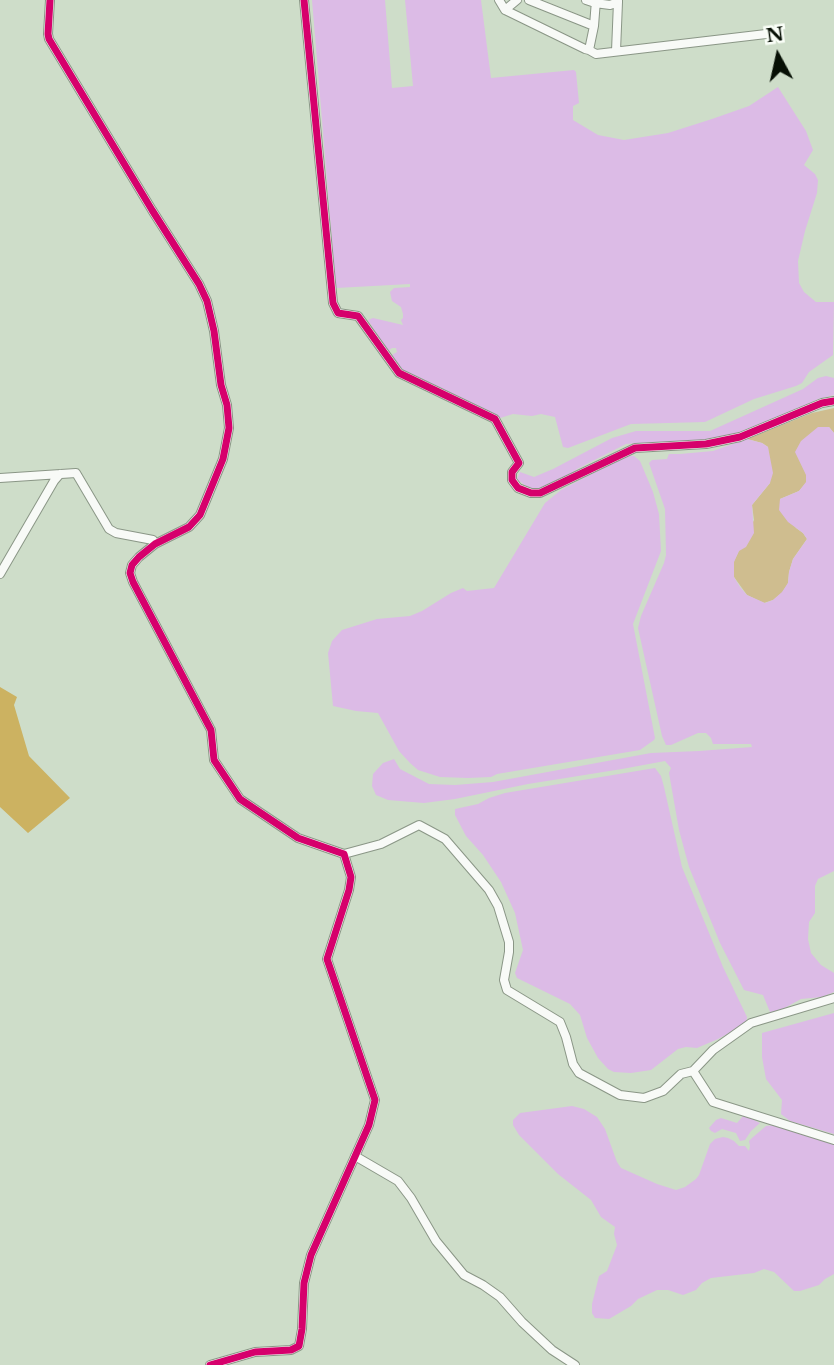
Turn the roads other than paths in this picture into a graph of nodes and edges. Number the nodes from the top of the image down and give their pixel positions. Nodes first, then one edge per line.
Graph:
1 (50, 0) edge
2 (304, 0) edge
3 (499, 0) edge
4 (517, 0) edge
5 (529, 0) edge
6 (586, 0) edge
7 (618, 1) edge
8 (596, 2) edge
9 (505, 10) junction
10 (594, 26) junction
11 (766, 34) dead end
12 (589, 50) junction
13 (616, 51) junction
14 (834, 401) edge
15 (60, 474) junction
16 (0, 478) edge
17 (155, 544) junction
18 (0, 574) edge
19 (344, 854) junction
20 (834, 998) edge
21 (693, 1071) junction
22 (834, 1140) edge
23 (355, 1156) junction
24 (211, 1365) edge
25 (575, 1365) edge

1 - 17 street
2 - 14 street
3 - 9 street
4 - 9 street
5 - 10 street
6 - 8 street
7 - 8 street
7 - 13 street
8 - 10 street
9 - 12 street
10 - 12 street
11 - 13 street
12 - 13 street
15 - 16 street
15 - 17 street
15 - 18 street
17 - 19 street
19 - 21 street
19 - 23 street
20 - 21 street
21 - 22 street
23 - 24 street
23 - 25 street

